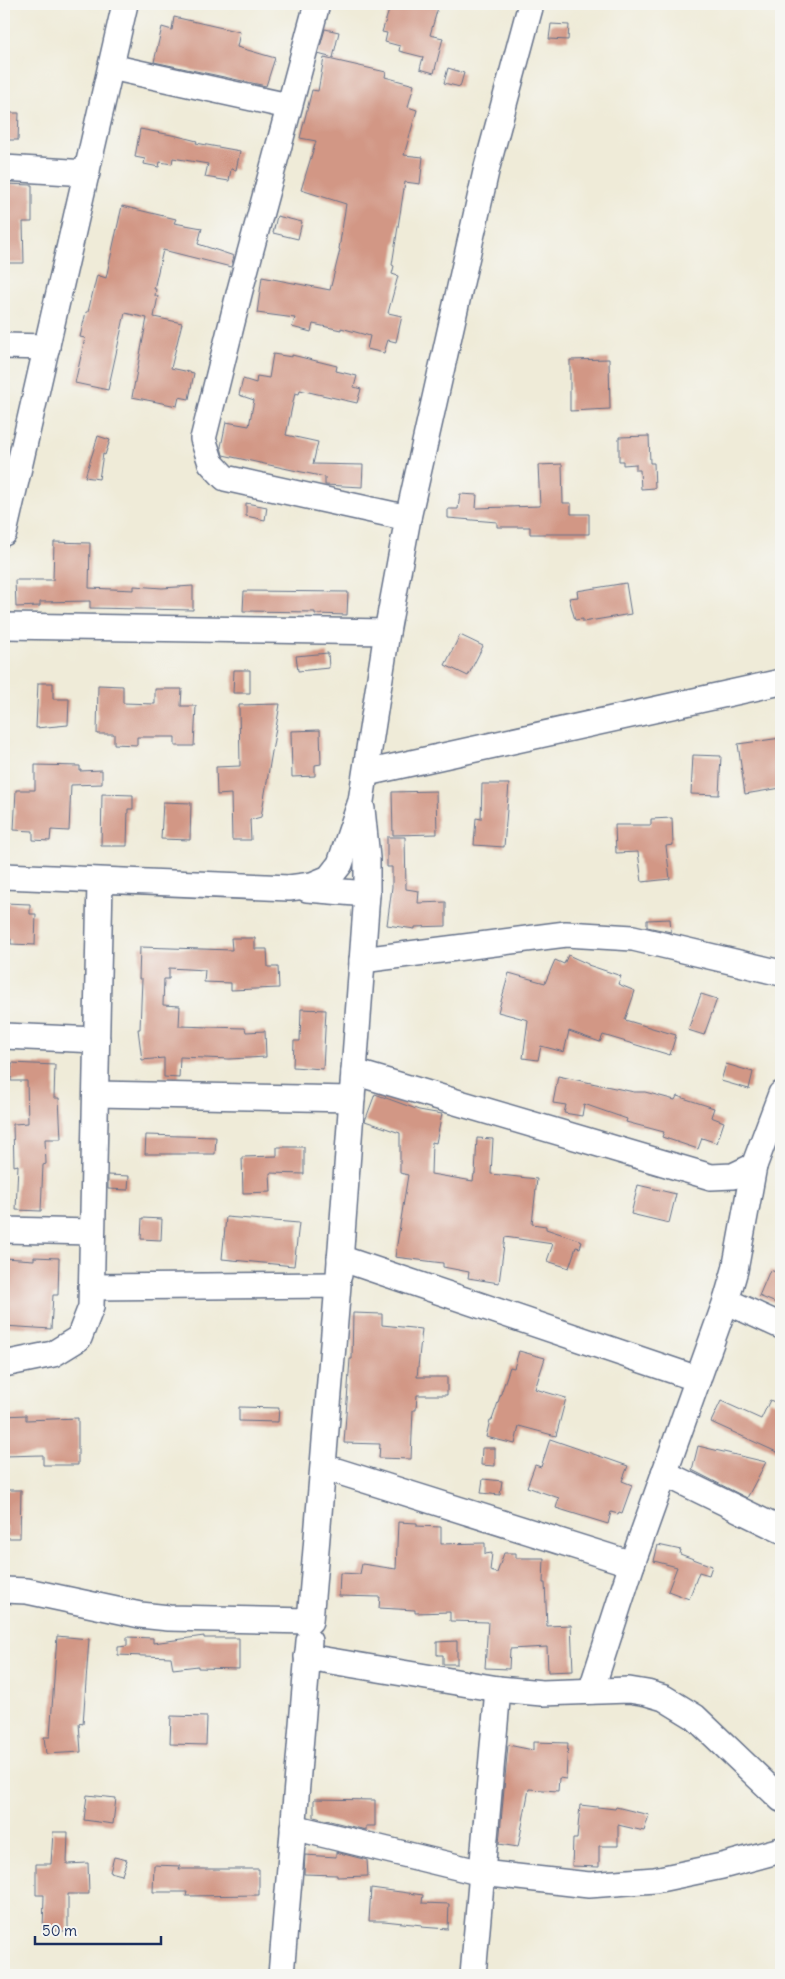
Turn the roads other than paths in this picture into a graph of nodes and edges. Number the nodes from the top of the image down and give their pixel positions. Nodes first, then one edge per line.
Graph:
1 (125, 4) edge
2 (317, 4) edge
3 (531, 4) edge
4 (111, 67) junction
5 (288, 106) junction
6 (4, 168) edge
7 (87, 173) junction
8 (4, 346) edge
9 (47, 347) junction
10 (408, 518) junction
11 (4, 533) edge
12 (4, 626) edge
13 (387, 632) junction
14 (781, 682) edge
15 (366, 773) junction
16 (361, 801) junction
17 (4, 876) edge
18 (100, 881) junction
19 (289, 888) junction
20 (366, 894) junction
21 (362, 960) junction
22 (781, 973) edge
23 (4, 1036) edge
24 (97, 1040) junction
25 (354, 1072) junction
26 (96, 1094) junction
27 (781, 1098) edge
28 (352, 1099) junction
29 (754, 1166) junction
30 (4, 1230) edge
31 (92, 1232) junction
32 (340, 1258) junction
33 (338, 1285) junction
34 (91, 1287) junction
35 (726, 1301) junction
36 (781, 1326) edge
37 (4, 1364) edge
38 (698, 1379) junction
39 (324, 1466) junction
40 (664, 1473) junction
41 (781, 1530) edge
42 (632, 1564) junction
43 (4, 1590) edge
44 (310, 1621) junction
45 (307, 1657) junction
46 (498, 1689) junction
47 (591, 1691) junction
48 (781, 1799) edge
49 (293, 1827) junction
50 (781, 1850) edge
51 (482, 1873) junction
52 (281, 1975) edge
53 (473, 1975) edge

1 - 4 street
2 - 5 street
3 - 10 street
4 - 5 street
4 - 7 street
5 - 10 street
6 - 7 street
7 - 9 street
8 - 9 street
9 - 11 street
10 - 13 street
12 - 13 street
13 - 15 street
14 - 15 street
15 - 16 street
16 - 19 street
16 - 20 street
17 - 18 street
18 - 19 street
18 - 24 street
19 - 20 street
20 - 21 street
21 - 22 street
21 - 25 street
23 - 24 street
24 - 26 street
25 - 28 street
25 - 29 street
26 - 28 street
26 - 31 street
27 - 29 street
28 - 32 street
29 - 35 street
30 - 31 street
31 - 34 street
32 - 33 street
32 - 38 street
33 - 34 street
33 - 39 street
34 - 37 street
35 - 36 street
35 - 38 street
38 - 40 street
39 - 42 street
39 - 44 street
40 - 41 street
40 - 42 street
42 - 47 street
43 - 44 street
44 - 45 street
45 - 46 street
45 - 49 street
46 - 47 street
46 - 51 street
47 - 48 street
49 - 51 street
49 - 52 street
50 - 51 street
51 - 53 street

